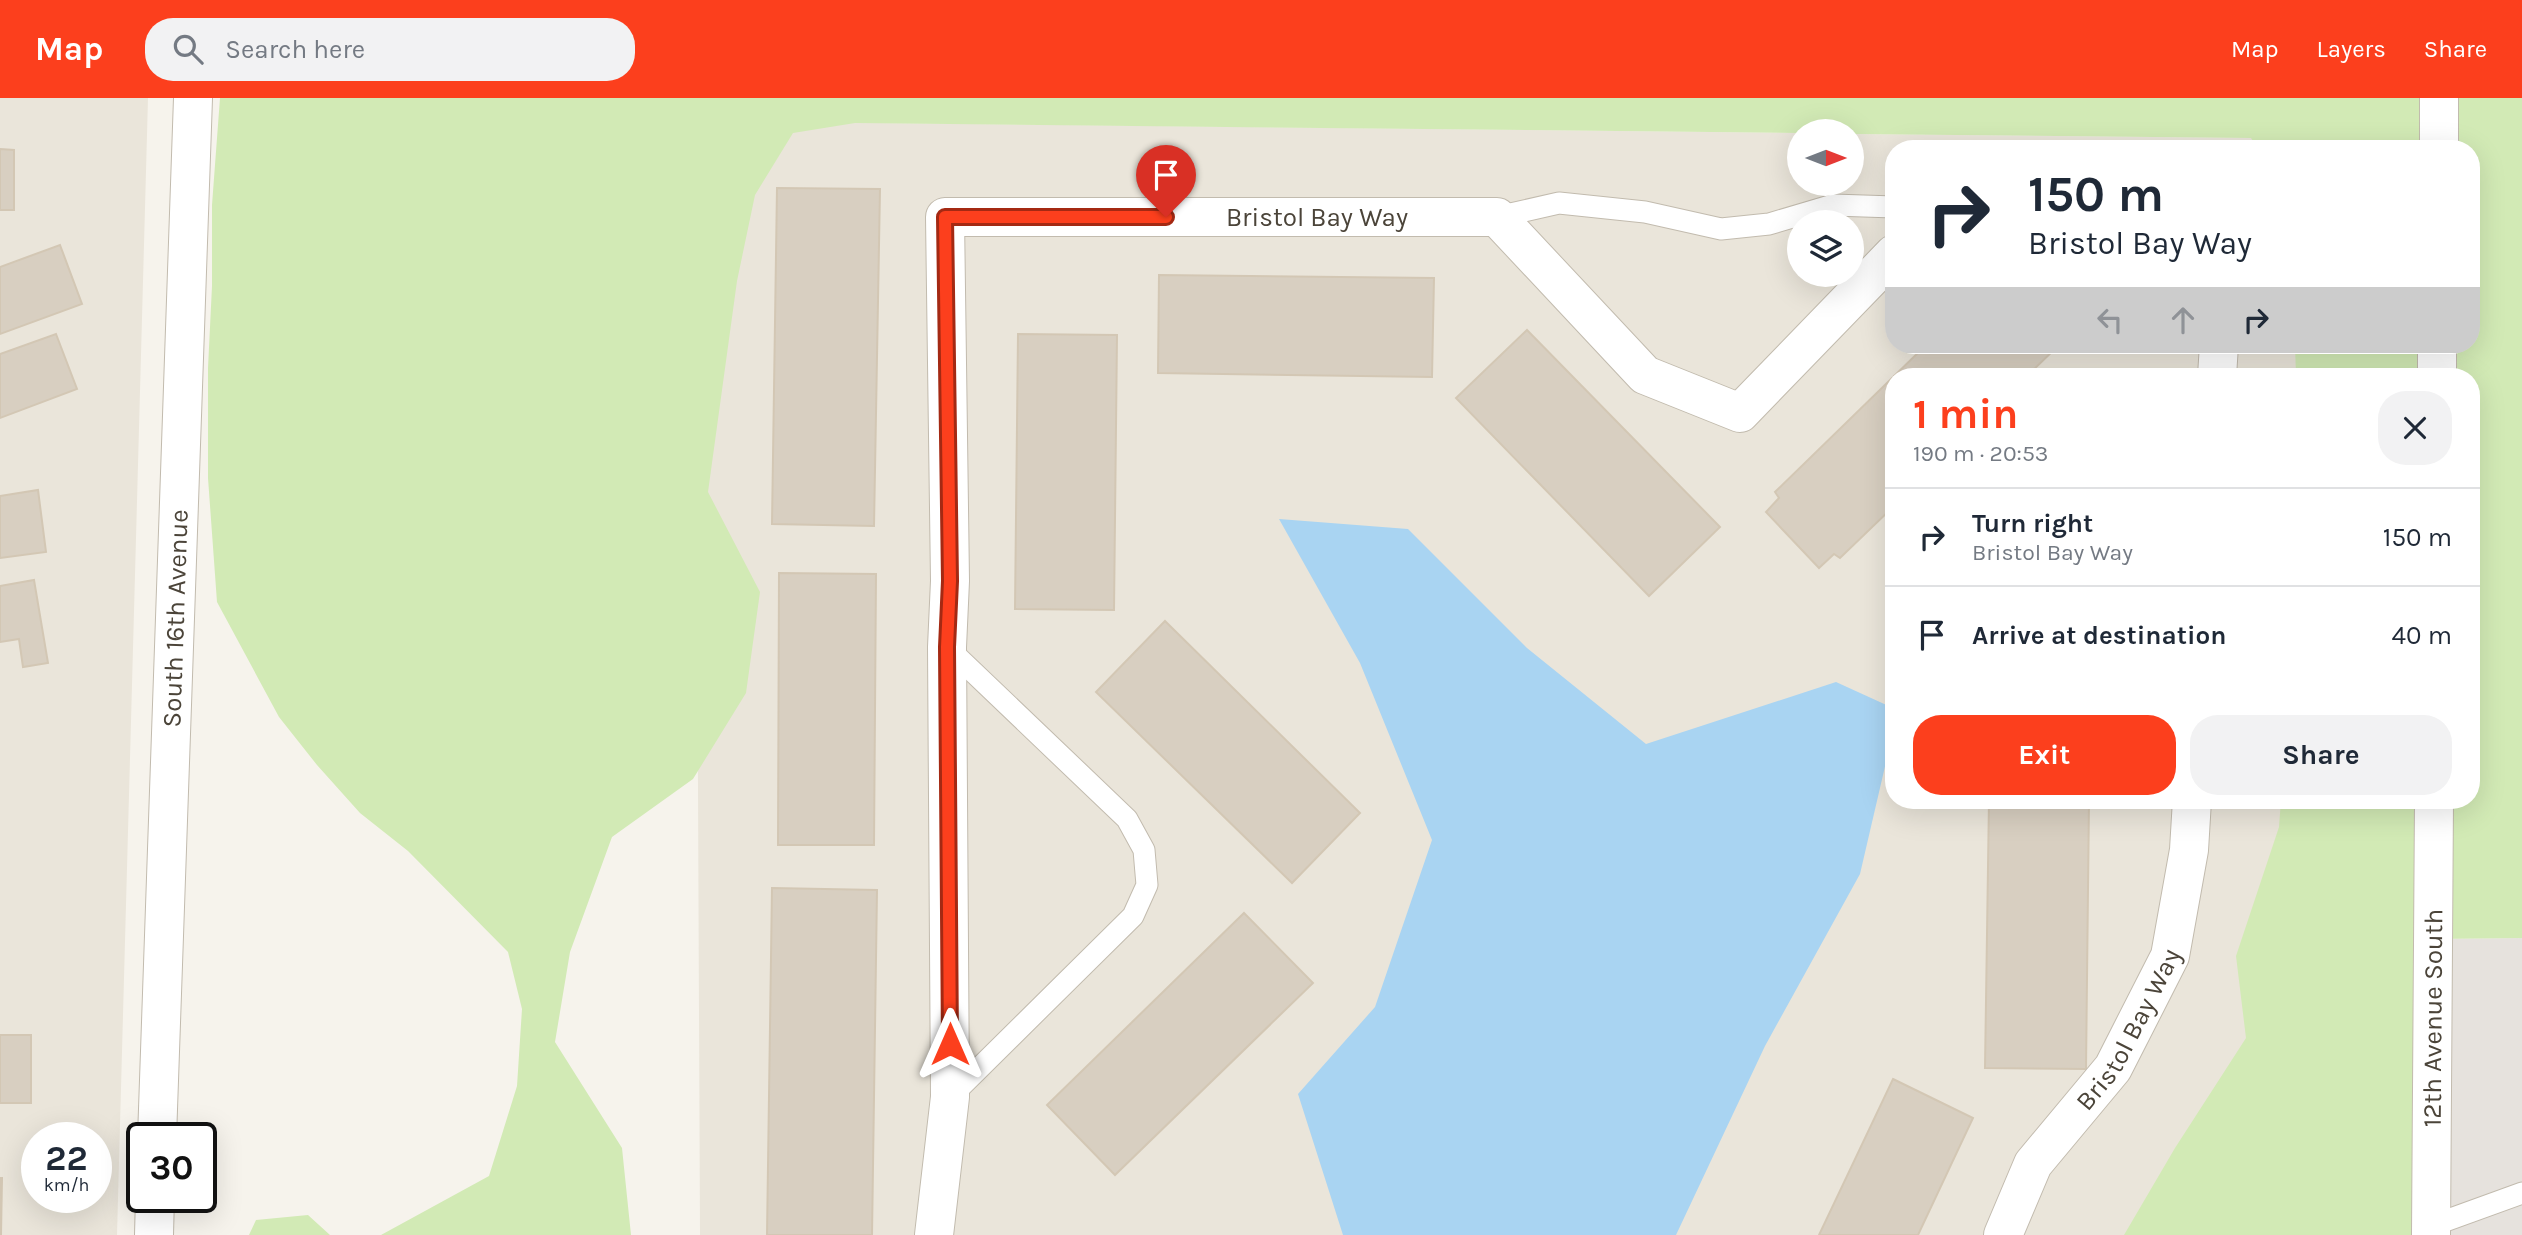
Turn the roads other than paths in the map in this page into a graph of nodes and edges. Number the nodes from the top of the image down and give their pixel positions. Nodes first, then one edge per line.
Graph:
1 (193, 98) edge
2 (2439, 98) edge
3 (2439, 140) edge
4 (1885, 207) edge
5 (1497, 217) junction
6 (1885, 263) edge
7 (947, 647) junction
8 (2191, 809) edge
9 (2434, 809) edge
10 (950, 1097) junction
11 (158, 1122) edge
12 (2522, 1193) edge
13 (155, 1213) edge
14 (2431, 1231) edge
15 (154, 1235) edge
16 (934, 1235) edge
17 (2003, 1235) edge

1 - 11 street, South 16th Avenue
2 - 3 street
4 - 5 lane
5 - 6 street
5 - 7 street, Bristol Bay Way
7 - 10 street, Bristol Bay Way
7 - 10 lane
8 - 17 street, Bristol Bay Way
9 - 14 street, 12th Avenue South
10 - 16 street, Bristol Bay Way
12 - 14 lane
13 - 15 street

